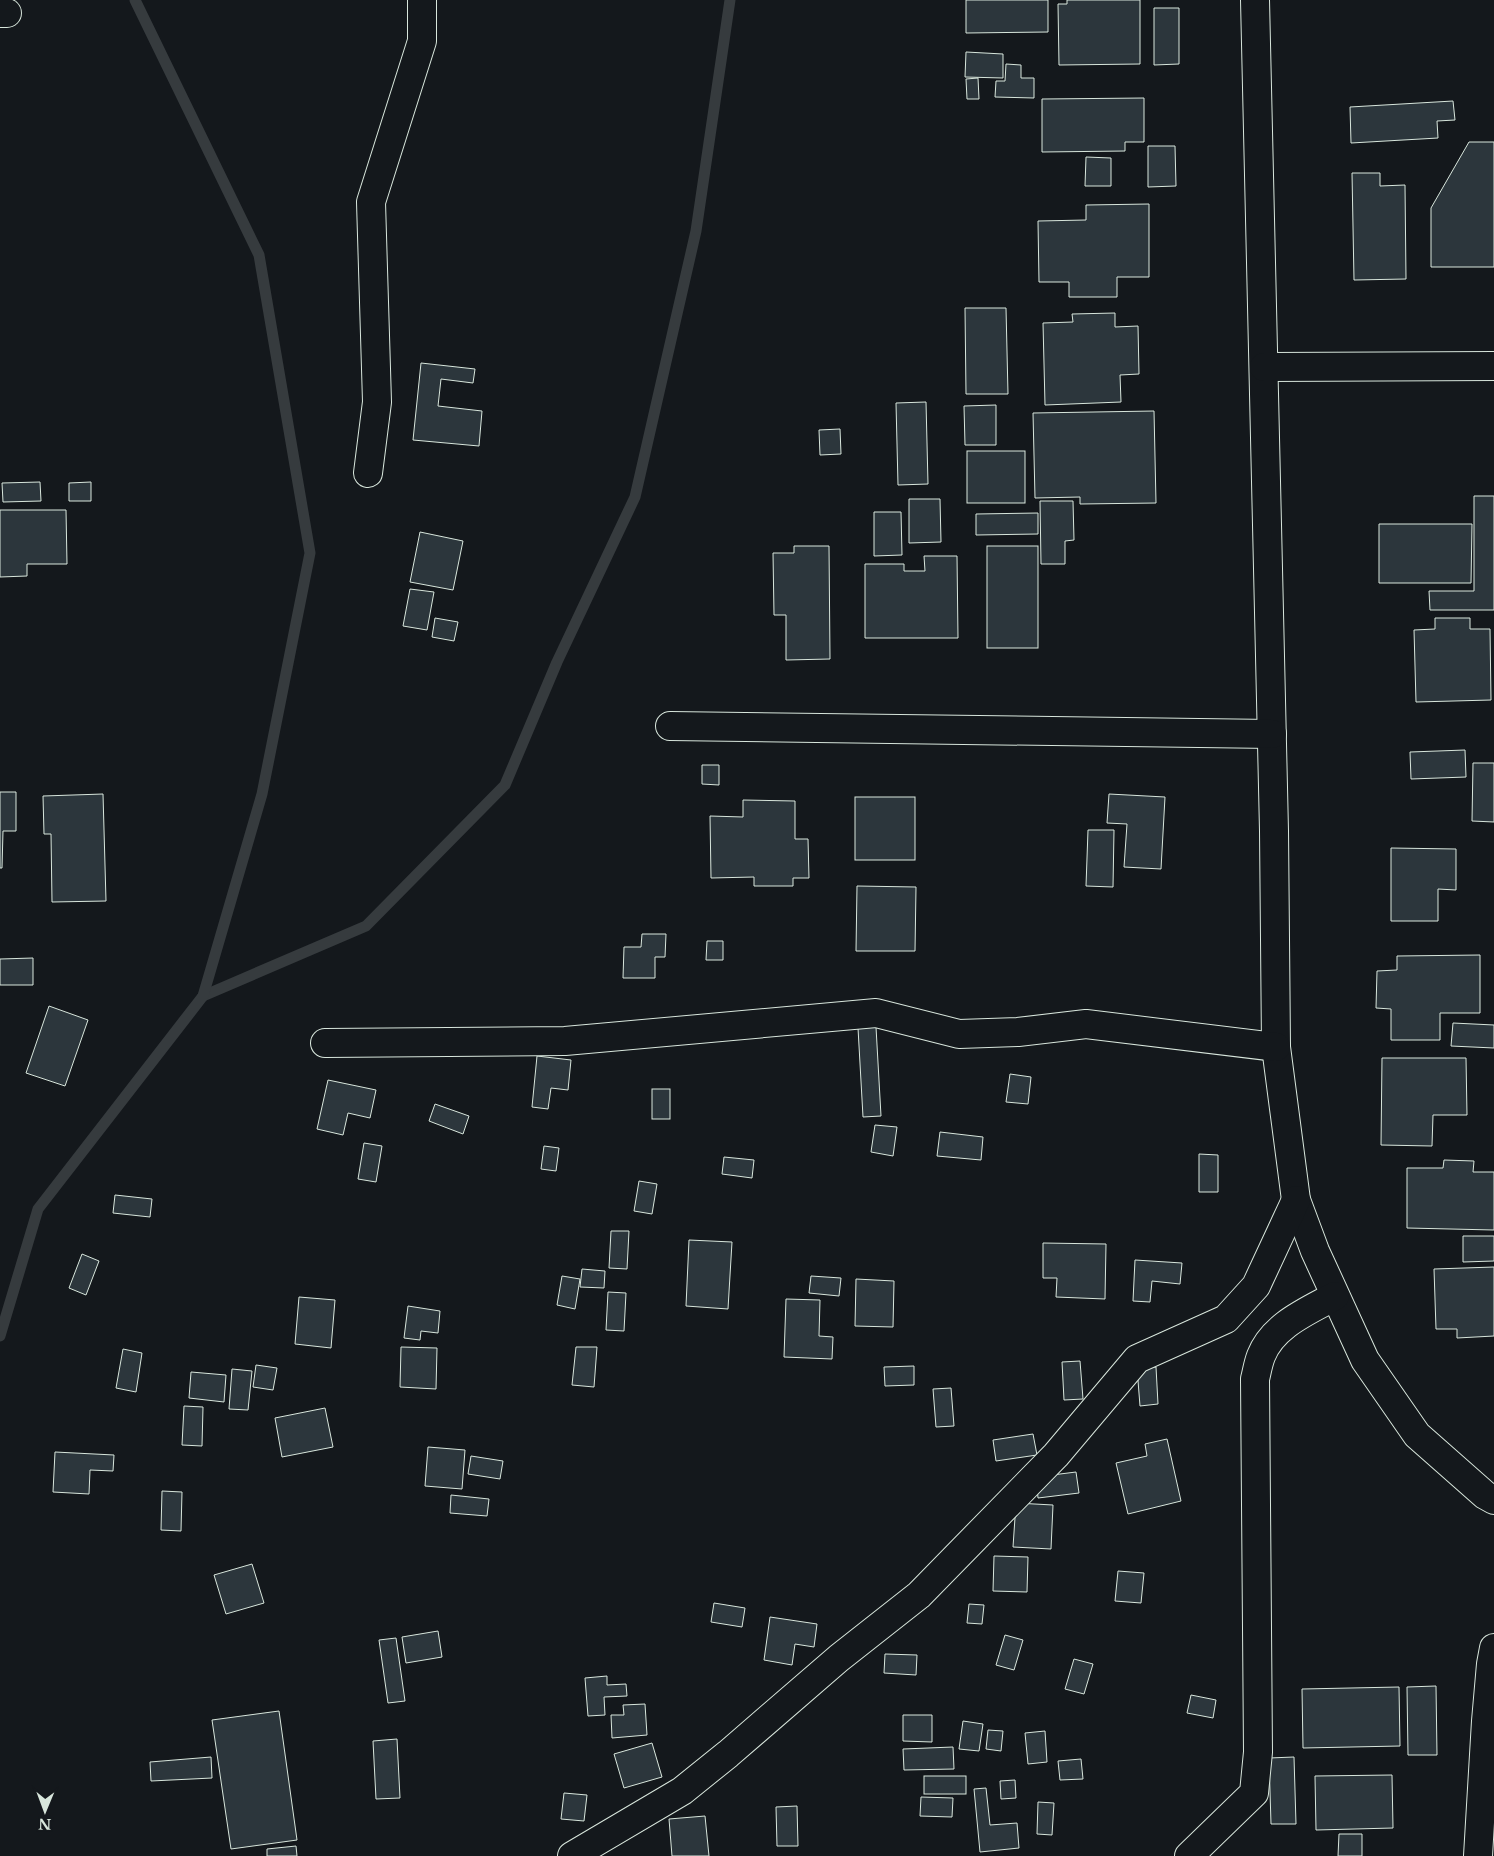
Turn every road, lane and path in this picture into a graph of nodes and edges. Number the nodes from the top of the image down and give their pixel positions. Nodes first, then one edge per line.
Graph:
1 (422, 0) edge
2 (1255, 0) edge
3 (1494, 366) edge
4 (1264, 367) junction
5 (368, 473) dead end
6 (670, 726) dead end
7 (1272, 734) junction
8 (325, 1044) dead end
9 (1276, 1048) junction
10 (1296, 1200) junction
11 (1335, 1296) junction
12 (1494, 1500) edge
13 (1494, 1648) edge
14 (572, 1856) edge
15 (1189, 1856) edge
16 (1478, 1856) edge

1 - 5 street
2 - 4 street
3 - 4 street
4 - 7 street
6 - 7 street
7 - 9 street
8 - 9 street
9 - 10 street
10 - 11 street
10 - 14 street
11 - 12 street
11 - 15 street
13 - 16 street

